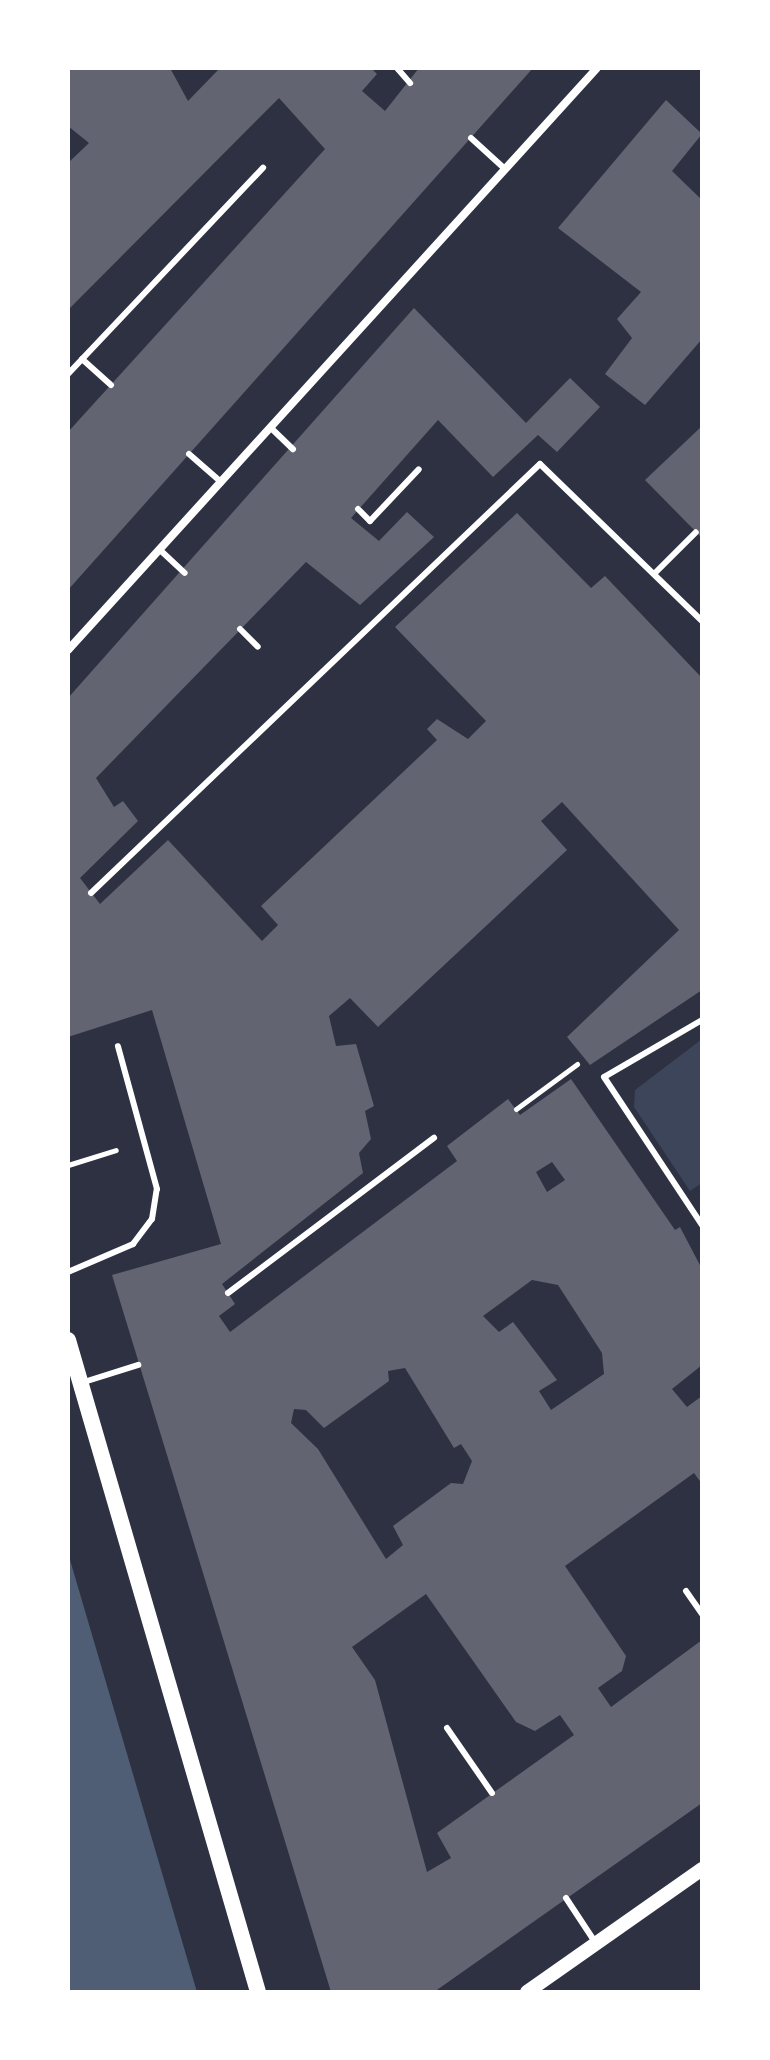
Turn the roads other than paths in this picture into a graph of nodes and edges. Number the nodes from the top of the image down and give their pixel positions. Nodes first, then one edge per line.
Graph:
1 (397, 68) edge
2 (597, 68) edge
3 (410, 83) dead end
4 (471, 138) dead end
5 (263, 168) dead end
6 (505, 169) junction
7 (82, 359) junction
8 (68, 374) edge
9 (111, 385) dead end
10 (270, 427) junction
11 (293, 449) dead end
12 (189, 454) dead end
13 (419, 469) dead end
14 (221, 482) junction
15 (358, 509) dead end
16 (696, 532) dead end
17 (159, 549) junction
18 (185, 573) dead end
19 (654, 574) junction
20 (702, 621) edge
21 (240, 629) dead end
22 (258, 647) dead end
23 (68, 650) edge
24 (91, 893) dead end
25 (702, 1020) edge
26 (118, 1046) dead end
27 (434, 1138) dead end
28 (702, 1225) edge
29 (68, 1272) edge
30 (228, 1293) dead end
31 (68, 1340) edge
32 (138, 1365) dead end
33 (80, 1383) junction
34 (686, 1591) dead end
35 (702, 1614) edge
36 (447, 1728) dead end
37 (492, 1793) dead end
38 (702, 1869) edge
39 (566, 1898) dead end
40 (596, 1943) junction
41 (258, 1992) edge
42 (527, 1992) edge

1 - 3 lane
2 - 6 street
4 - 6 lane
5 - 7 lane
6 - 10 street
7 - 8 lane
7 - 9 lane
10 - 11 lane
10 - 14 street
12 - 14 lane
13 - 15 lane
14 - 17 street
16 - 19 lane
17 - 18 lane
17 - 23 street
19 - 20 lane
19 - 24 lane
21 - 22 lane
25 - 28 lane
26 - 29 lane
27 - 30 lane
31 - 33 main road
32 - 33 lane
33 - 41 main road
34 - 35 lane
36 - 37 lane
38 - 40 street
39 - 40 lane
40 - 42 street

